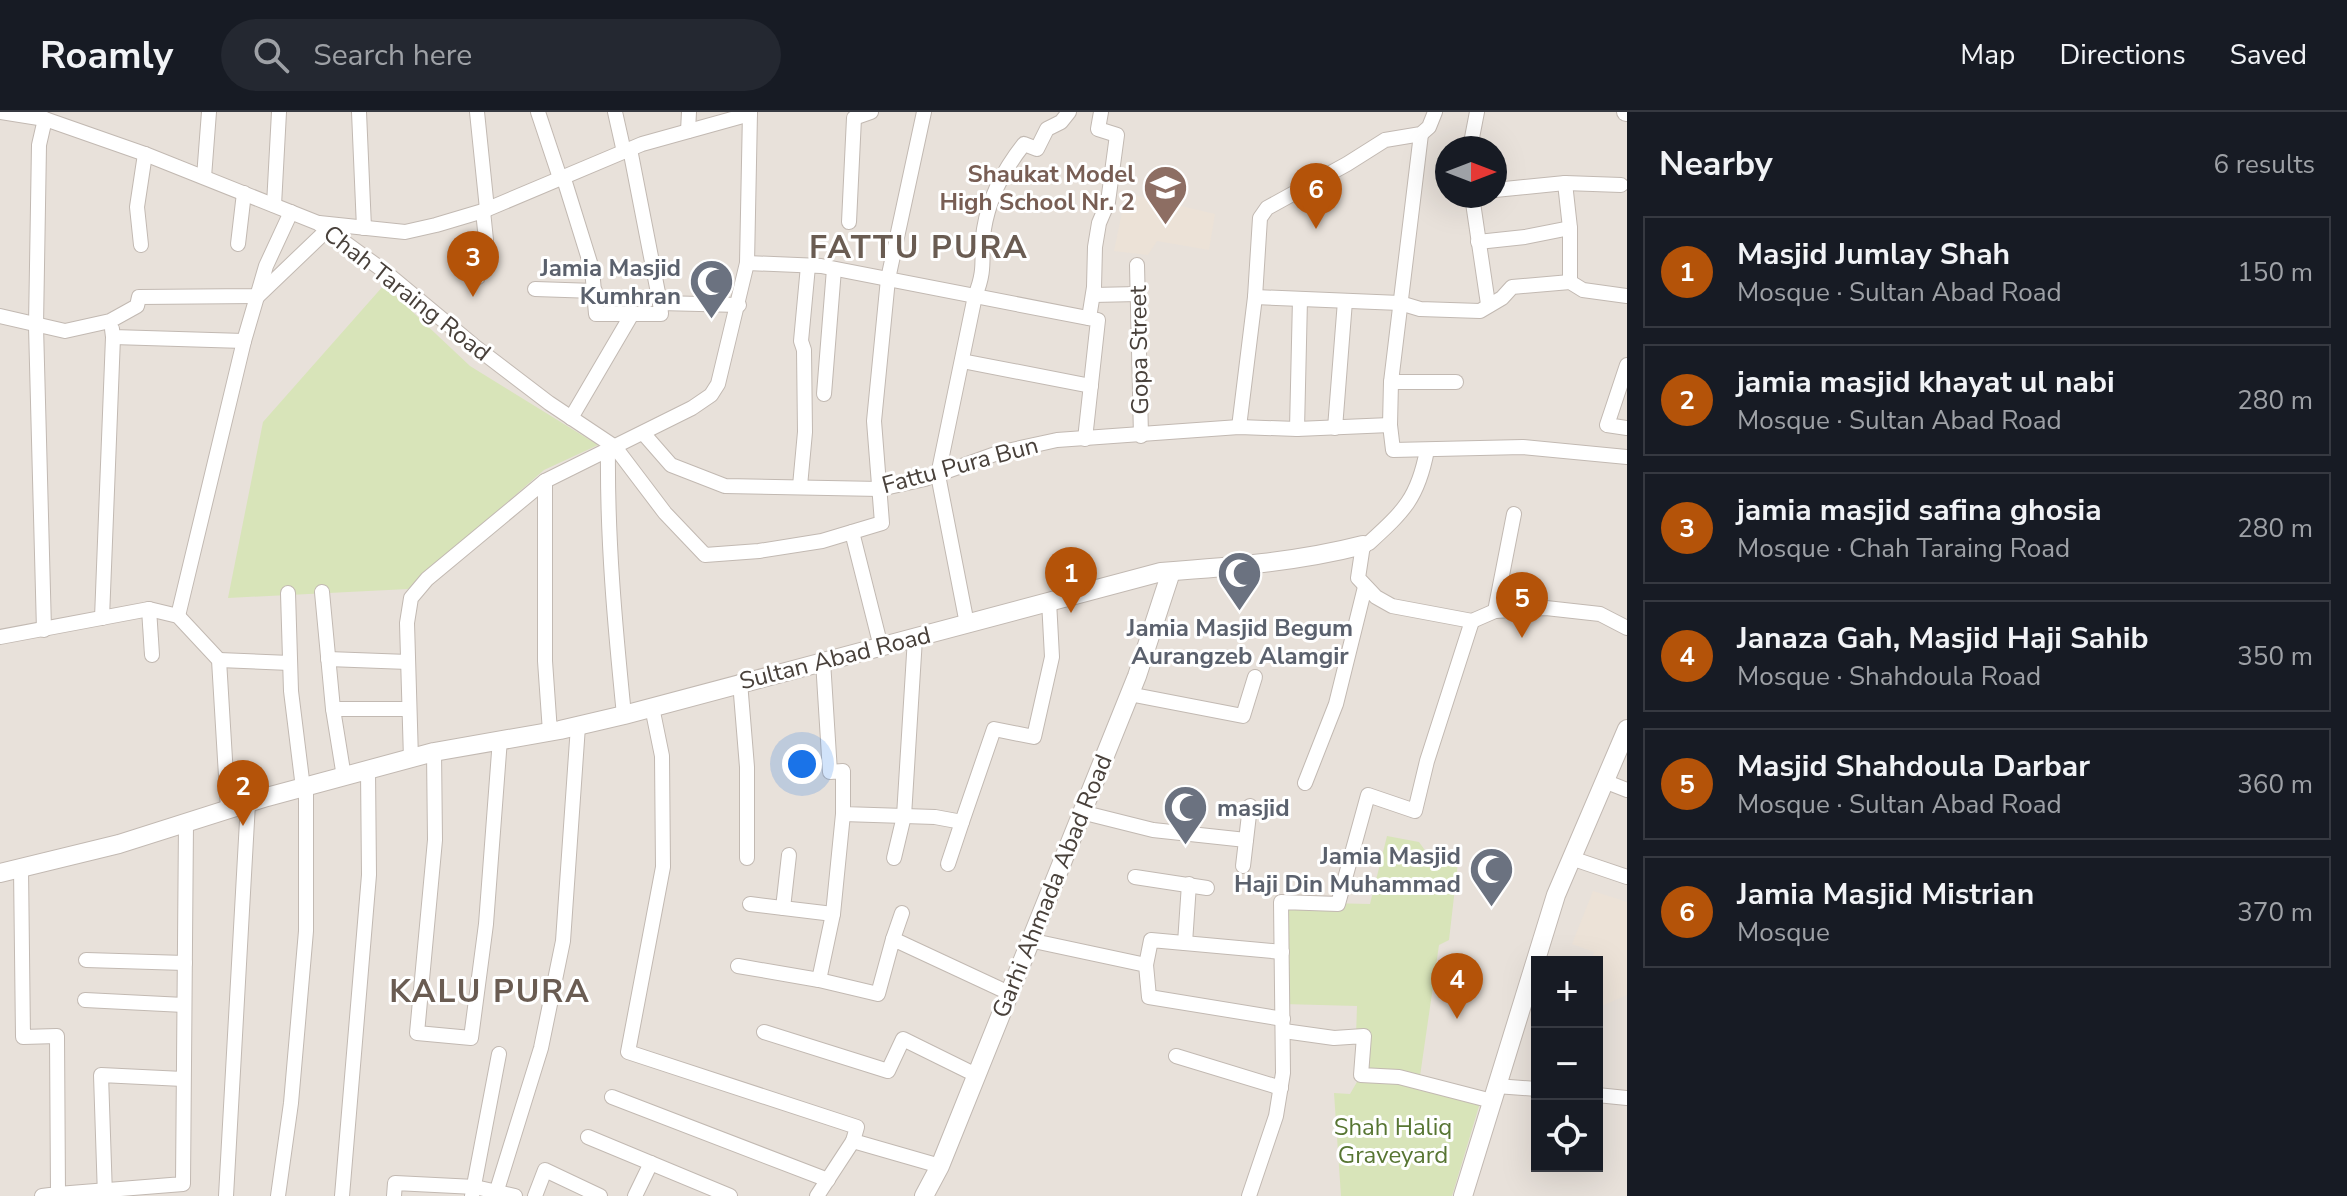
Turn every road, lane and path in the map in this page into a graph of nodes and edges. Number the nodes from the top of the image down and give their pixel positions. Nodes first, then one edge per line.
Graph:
1 (0, 112) edge
2 (209, 112) edge
3 (279, 112) edge
4 (359, 112) edge
5 (477, 112) edge
6 (538, 112) edge
7 (615, 112) edge
8 (689, 112) edge
9 (871, 112) edge
10 (924, 112) edge
11 (1069, 112) edge
12 (1101, 112) edge
13 (1435, 112) edge
14 (1477, 112) edge
15 (750, 113) edge
16 (45, 119) junction
17 (688, 131) junction
18 (1421, 134) junction
19 (1472, 136) edge
20 (627, 151) junction
21 (145, 154) junction
22 (204, 177) junction
23 (564, 179) junction
24 (1565, 183) junction
25 (1621, 185) dead end
26 (1507, 189) edge
27 (244, 193) junction
28 (274, 205) junction
29 (1474, 208) edge
30 (485, 210) junction
31 (291, 212) junction
32 (849, 222) dead end
33 (323, 226) junction
34 (364, 228) junction
35 (1570, 228) junction
36 (1478, 242) junction
37 (238, 244) dead end
38 (141, 245) dead end
39 (747, 263) junction
40 (1137, 265) dead end
41 (808, 266) junction
42 (834, 269) junction
43 (478, 277) dead end
44 (888, 279) junction
45 (1570, 282) junction
46 (535, 289) dead end
47 (595, 291) junction
48 (1138, 294) junction
49 (1093, 295) junction
50 (258, 296) junction
51 (975, 296) junction
52 (1627, 296) edge
53 (1255, 297) junction
54 (1300, 299) junction
55 (1345, 301) junction
56 (660, 303) junction
57 (1400, 303) junction
58 (1488, 304) junction
59 (739, 305) junction
60 (632, 314) junction
61 (0, 316) edge
62 (1089, 318) junction
63 (110, 321) junction
64 (36, 326) junction
65 (113, 337) junction
66 (244, 341) junction
67 (962, 361) junction
68 (1627, 365) edge
69 (1391, 382) junction
70 (1456, 382) dead end
71 (1091, 386) junction
72 (824, 394) dead end
73 (571, 418) junction
74 (1390, 425) junction
75 (1607, 425) junction
76 (1239, 427) junction
77 (1335, 428) junction
78 (1627, 428) edge
79 (1297, 429) junction
80 (643, 433) junction
81 (1141, 436) junction
82 (1085, 439) junction
83 (611, 448) junction
84 (1427, 450) junction
85 (1599, 453) junction
86 (1627, 457) edge
87 (938, 475) junction
88 (545, 481) junction
89 (800, 486) junction
90 (880, 489) junction
91 (1514, 514) dead end
92 (852, 532) junction
93 (1363, 545) junction
94 (1171, 572) junction
95 (1365, 587) junction
96 (322, 592) dead end
97 (288, 593) dead end
98 (1049, 601) junction
99 (149, 609) junction
100 (1495, 611) junction
101 (178, 616) junction
102 (102, 618) junction
103 (1472, 621) junction
104 (967, 624) junction
105 (1627, 628) edge
106 (44, 630) junction
107 (0, 637) edge
108 (915, 638) junction
109 (881, 647) junction
110 (152, 655) dead end
111 (328, 659) junction
112 (219, 660) junction
113 (823, 661) junction
114 (408, 662) junction
115 (290, 663) junction
116 (1255, 677) dead end
117 (740, 682) junction
118 (1129, 694) junction
119 (652, 707) junction
120 (333, 709) junction
121 (409, 709) junction
122 (624, 715) junction
123 (578, 726) junction
124 (1627, 729) edge
125 (550, 732) junction
126 (500, 739) junction
127 (434, 752) junction
128 (411, 759) junction
129 (368, 771) junction
130 (344, 777) junction
131 (1604, 781) junction
132 (1305, 783) dead end
133 (304, 788) junction
134 (1627, 790) edge
135 (248, 803) junction
136 (1250, 806) dead end
137 (228, 809) junction
138 (1081, 812) junction
139 (843, 814) junction
140 (904, 816) junction
141 (962, 822) junction
142 (186, 823) junction
143 (1246, 840) junction
144 (789, 855) dead end
145 (747, 858) dead end
146 (894, 858) dead end
147 (1571, 858) junction
148 (948, 864) dead end
149 (1243, 866) dead end
150 (21, 868) junction
151 (0, 873) edge
152 (1135, 877) dead end
153 (1627, 877) edge
154 (1189, 884) junction
155 (1207, 888) dead end
156 (750, 904) dead end
157 (783, 908) junction
158 (902, 913) dead end
159 (833, 914) junction
160 (893, 939) junction
161 (1029, 940) junction
162 (1185, 943) junction
163 (1282, 952) junction
164 (86, 960) dead end
165 (185, 963) junction
166 (1146, 965) junction
167 (738, 966) dead end
168 (819, 980) junction
169 (1009, 993) junction
170 (85, 1000) dead end
171 (184, 1005) junction
172 (1284, 1025) junction
173 (764, 1032) dead end
174 (499, 1054) dead end
175 (1176, 1056) dead end
176 (976, 1075) junction
177 (183, 1079) junction
178 (1281, 1088) junction
179 (1531, 1090) edge
180 (1494, 1094) junction
181 (1603, 1096) edge
182 (612, 1097) dead end
183 (1627, 1098) edge
184 (588, 1137) dead end
185 (853, 1141) junction
186 (651, 1163) junction
187 (940, 1166) junction
188 (497, 1190) junction
189 (824, 1190) edge
190 (169, 1191) edge
191 (474, 1191) edge
192 (106, 1193) edge
193 (58, 1195) edge
194 (42, 1196) edge
195 (226, 1196) edge
196 (278, 1196) edge
197 (342, 1196) edge
198 (394, 1196) edge
199 (515, 1196) edge
200 (535, 1196) edge
201 (600, 1196) edge
202 (635, 1196) edge
203 (730, 1196) edge
204 (924, 1196) edge
205 (1249, 1196) edge
206 (1463, 1196) edge

1 - 16 street, Chah Taraing Road
2 - 22 street
3 - 28 street
4 - 34 street
5 - 30 street
6 - 23 street
7 - 20 street
8 - 17 street
9 - 32 street
10 - 44 street
11 - 51 street
12 - 49 street
13 - 18 street
14 - 19 street
15 - 17 street
15 - 39 street
16 - 21 street, Chah Taraing Road
16 - 64 street
17 - 20 street
18 - 53 street
18 - 57 street
20 - 23 street
20 - 56 street
21 - 22 street, Chah Taraing Road
21 - 38 street
22 - 27 street, Chah Taraing Road
23 - 30 street
23 - 47 street
24 - 25 street
24 - 26 street
24 - 35 street
27 - 28 street, Chah Taraing Road
27 - 37 street
28 - 31 street, Chah Taraing Road
29 - 36 street
30 - 34 street
30 - 43 street
31 - 33 street, Chah Taraing Road
31 - 50 street
33 - 34 street
33 - 50 street
33 - 73 street, Chah Taraing Road
35 - 36 street
35 - 45 street
36 - 58 street
39 - 41 street
39 - 59 street
40 - 48 street, Gopa Street
41 - 42 street
41 - 89 street
42 - 44 street
42 - 72 street
44 - 51 street
44 - 90 street
45 - 52 street
45 - 58 street
46 - 47 street
47 - 60 street
48 - 49 street
48 - 81 street, Gopa Street
49 - 62 street
50 - 63 street
50 - 66 street
51 - 62 street
51 - 67 street
53 - 54 street
53 - 76 street
54 - 55 street
54 - 79 street
55 - 57 street
55 - 77 street
56 - 59 street
56 - 60 street
57 - 58 street
57 - 69 street
59 - 80 street
60 - 73 street
61 - 64 street
62 - 71 street
63 - 64 street
63 - 65 street
64 - 106 street
65 - 66 street
65 - 102 street
66 - 101 street
67 - 71 street
67 - 87 street
68 - 75 street
69 - 70 street
69 - 74 street
71 - 82 street
73 - 83 street, Chah Taraing Road
74 - 77 street, Fattu Pura Bun
74 - 84 street
75 - 78 street
75 - 85 street
76 - 79 street, Fattu Pura Bun
76 - 81 street, Fattu Pura Bun
77 - 79 street, Fattu Pura Bun
80 - 83 street
80 - 89 street, Fattu Pura Bun
81 - 82 street, Fattu Pura Bun
82 - 87 street, Fattu Pura Bun
83 - 88 street
83 - 92 street, Chah Taraing Road
83 - 122 street
84 - 85 street
84 - 93 street
85 - 86 street
87 - 90 street, Fattu Pura Bun
87 - 104 street
88 - 114 street
88 - 125 street
89 - 90 street, Fattu Pura Bun
90 - 92 street
91 - 100 street
92 - 109 street
93 - 94 street, Sultan Abad Road
93 - 95 street
94 - 98 street, Sultan Abad Road
94 - 118 street, Garhi Ahmada Abad Road
95 - 103 street
95 - 132 street
96 - 111 street
97 - 115 street
98 - 104 street, Sultan Abad Road
98 - 141 street
99 - 101 street
99 - 102 street
99 - 110 street
100 - 103 street
100 - 105 street
101 - 112 street
102 - 106 street
103 - 163 street
104 - 108 street, Sultan Abad Road
106 - 107 street
108 - 109 street, Sultan Abad Road
108 - 140 street
109 - 113 street, Sultan Abad Road
111 - 114 street
111 - 120 street
112 - 115 street
112 - 137 street
113 - 117 street, Sultan Abad Road
113 - 139 street
114 - 121 street
115 - 133 street
116 - 118 street
117 - 119 street, Sultan Abad Road
117 - 145 street
118 - 138 street, Garhi Ahmada Abad Road
119 - 122 street, Sultan Abad Road
119 - 185 street
120 - 121 street
120 - 130 street
121 - 128 street
122 - 123 street, Sultan Abad Road
123 - 125 street, Sultan Abad Road
123 - 188 street
124 - 131 street
125 - 126 street, Sultan Abad Road
126 - 127 street, Sultan Abad Road
126 - 127 street
127 - 128 street, Sultan Abad Road
128 - 129 street, Sultan Abad Road
129 - 130 street, Sultan Abad Road
129 - 197 street
130 - 133 street, Sultan Abad Road
131 - 134 street
131 - 147 street
133 - 135 street, Sultan Abad Road
133 - 196 street
135 - 137 street, Sultan Abad Road
135 - 195 street
136 - 143 street
137 - 142 street, Sultan Abad Road
138 - 143 street
138 - 161 street, Garhi Ahmada Abad Road
139 - 140 street
139 - 159 street
140 - 141 street
140 - 146 street
141 - 148 street
142 - 150 street, Sultan Abad Road
142 - 165 street
143 - 149 street
144 - 157 street
147 - 153 street
147 - 180 street
150 - 151 street, Sultan Abad Road
150 - 193 street
152 - 154 street
154 - 155 street
154 - 162 street
156 - 157 street
157 - 159 street
158 - 160 street
159 - 168 street
160 - 168 street
160 - 169 street
161 - 166 street
161 - 169 street, Garhi Ahmada Abad Road
162 - 163 street
162 - 166 street
163 - 172 street
164 - 165 street
165 - 171 street
166 - 172 street
167 - 168 street
169 - 176 street, Garhi Ahmada Abad Road
170 - 171 street
171 - 177 street
172 - 178 street
172 - 180 street
173 - 176 street
174 - 191 street
175 - 178 street
176 - 187 street, Garhi Ahmada Abad Road
177 - 190 street
177 - 192 street
178 - 205 street
179 - 180 street
180 - 206 street
181 - 183 street
182 - 189 street
184 - 186 street
185 - 187 street
185 - 189 street
186 - 202 street
186 - 203 street
187 - 204 street, Garhi Ahmada Abad Road
188 - 191 street
188 - 199 street
190 - 192 street
191 - 198 street
192 - 193 street
193 - 194 street
200 - 201 street

